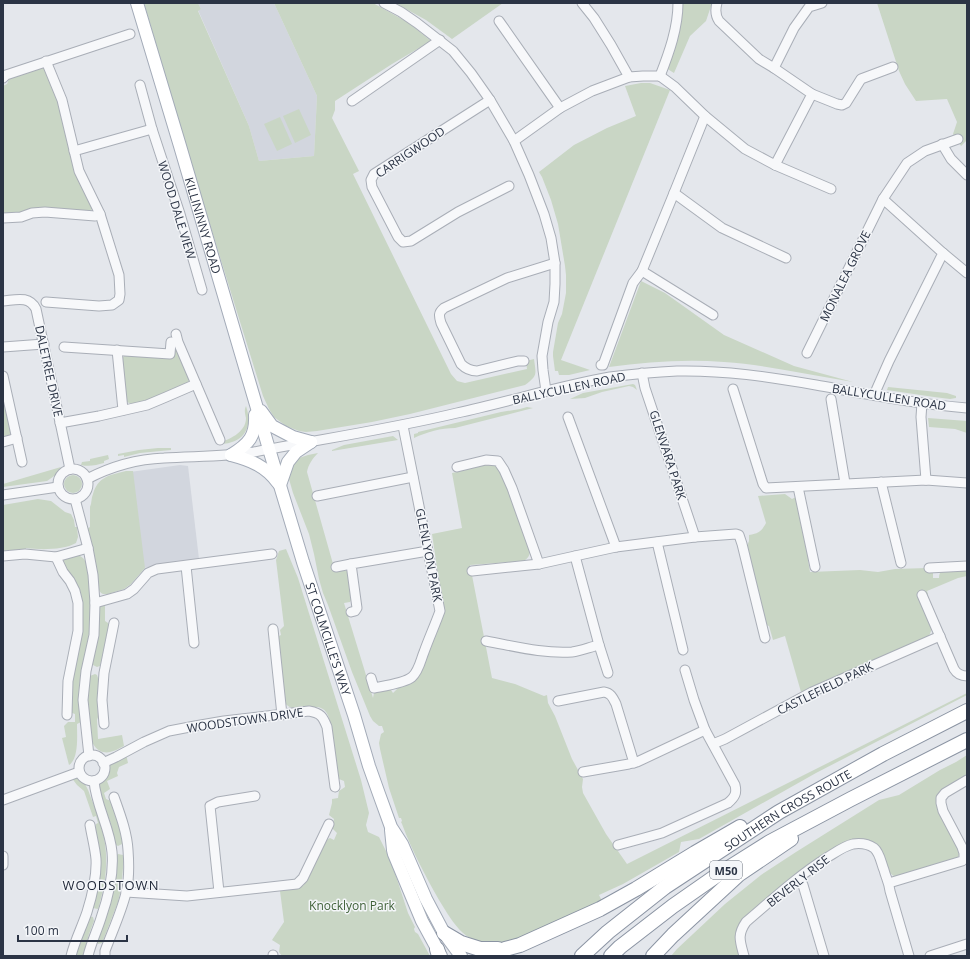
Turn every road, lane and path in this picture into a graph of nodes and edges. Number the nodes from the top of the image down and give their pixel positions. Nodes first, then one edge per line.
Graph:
1 (136, 3) edge
2 (384, 3) edge
3 (582, 3) edge
4 (678, 3) edge
5 (717, 3) edge
6 (822, 3) edge
7 (499, 21) dead end
8 (130, 34) dead end
9 (440, 40) junction
10 (46, 61) junction
11 (893, 66) dead end
12 (774, 68) junction
13 (660, 76) junction
14 (629, 77) junction
15 (3, 78) edge
16 (140, 85) dead end
17 (812, 94) junction
18 (352, 100) dead end
19 (490, 100) junction
20 (560, 108) junction
21 (705, 116) junction
22 (152, 129) junction
23 (958, 139) dead end
24 (514, 141) junction
25 (942, 144) junction
26 (74, 151) junction
27 (775, 165) junction
28 (967, 174) edge
29 (509, 186) dead end
30 (831, 189) dead end
31 (674, 193) junction
32 (883, 200) junction
33 (100, 214) junction
34 (3, 218) edge
35 (944, 253) junction
36 (786, 258) dead end
37 (555, 262) junction
38 (642, 271) junction
39 (967, 273) edge
40 (202, 290) dead end
41 (3, 301) edge
42 (46, 302) dead end
43 (713, 315) dead end
44 (44, 344) junction
45 (3, 347) edge
46 (64, 347) dead end
47 (117, 350) junction
48 (807, 353) dead end
49 (524, 361) dead end
50 (602, 365) dead end
51 (642, 373) junction
52 (3, 376) edge
53 (196, 384) junction
54 (733, 389) dead end
55 (546, 391) junction
56 (874, 395) junction
57 (831, 400) dead end
58 (922, 403) junction
59 (255, 404) junction
60 (967, 408) edge
61 (123, 410) junction
62 (568, 417) dead end
63 (60, 423) junction
64 (403, 426) junction
65 (17, 438) junction
66 (220, 440) dead end
67 (3, 442) edge
68 (311, 442) junction
69 (269, 449) junction
70 (231, 455) junction
71 (22, 462) dead end
72 (457, 467) dead end
73 (70, 470) junction
74 (413, 477) junction
75 (87, 479) junction
76 (926, 480) junction
77 (881, 482) junction
78 (845, 483) junction
79 (967, 483) edge
80 (280, 485) junction
81 (58, 487) junction
82 (798, 487) junction
83 (3, 495) edge
84 (317, 496) dead end
85 (75, 499) junction
86 (695, 537) junction
87 (657, 542) junction
88 (616, 547) junction
89 (88, 548) junction
90 (428, 551) junction
91 (272, 554) dead end
92 (3, 556) edge
93 (56, 556) junction
94 (575, 556) junction
95 (902, 563) dead end
96 (351, 564) junction
97 (539, 564) junction
98 (186, 566) junction
99 (967, 566) edge
100 (336, 567) dead end
101 (815, 567) dead end
102 (929, 568) dead end
103 (472, 571) dead end
104 (922, 595) dead end
105 (95, 603) junction
106 (351, 612) dead end
107 (114, 623) dead end
108 (273, 629) dead end
109 (940, 636) junction
110 (765, 638) dead end
111 (486, 641) dead end
112 (194, 643) dead end
113 (599, 645) junction
114 (683, 650) dead end
115 (685, 670) dead end
116 (95, 672) junction
117 (608, 673) dead end
118 (965, 676) edge
119 (371, 678) dead end
120 (558, 701) dead end
121 (967, 711) edge
122 (67, 715) dead end
123 (282, 715) junction
124 (104, 724) dead end
125 (705, 730) junction
126 (967, 740) edge
127 (713, 744) junction
128 (89, 756) junction
129 (103, 763) junction
130 (634, 763) junction
131 (79, 772) junction
132 (583, 772) dead end
133 (967, 780) edge
134 (94, 781) junction
135 (335, 787) dead end
136 (255, 796) dead end
137 (114, 797) dead end
138 (851, 799) junction
139 (3, 800) edge
140 (779, 812) junction
141 (90, 825) dead end
142 (390, 827) junction
143 (327, 828) dead end
144 (618, 845) dead end
145 (128, 850) junction
146 (112, 852) junction
147 (3, 856) edge
148 (3, 865) edge
149 (799, 878) junction
150 (889, 883) junction
151 (126, 892) junction
152 (220, 892) junction
153 (87, 912) junction
154 (102, 917) junction
155 (444, 933) junction
156 (967, 944) edge
157 (505, 949) junction
158 (89, 952) edge
159 (105, 954) edge
160 (439, 954) edge
161 (72, 956) edge
162 (462, 956) edge
163 (484, 956) edge
164 (582, 956) edge
165 (611, 956) edge
166 (653, 956) edge
167 (744, 956) edge
168 (824, 956) edge
169 (909, 956) edge
170 (930, 956) edge

1 - 59 main road, KILLININNY ROAD
2 - 9 street
3 - 14 street
4 - 13 street
5 - 12 street
6 - 12 street
7 - 20 street
8 - 10 street
9 - 18 street
9 - 19 street
10 - 15 street
10 - 26 street
11 - 17 street
12 - 17 street
13 - 14 street
13 - 21 street
14 - 20 street
16 - 22 street, WOOD DALE VIEW
17 - 27 street
19 - 24 street
19 - 29 street, CARRIGWOOD
20 - 24 street
21 - 27 street
21 - 31 street
22 - 26 street
22 - 40 street, WOOD DALE VIEW
23 - 25 street, MONALEA GROVE
24 - 37 street
25 - 28 street
25 - 32 street, MONALEA GROVE
26 - 33 street
27 - 30 street
31 - 36 street
31 - 38 street
32 - 35 street
32 - 48 street, MONALEA GROVE
33 - 34 street
33 - 42 street
35 - 39 street
35 - 56 street
37 - 49 street
37 - 55 street
38 - 43 street
38 - 50 street
41 - 44 street, DALETREE DRIVE
44 - 45 street
44 - 63 street, DALETREE DRIVE
46 - 47 street
47 - 53 street
47 - 61 street
51 - 55 street, BALLYCULLEN ROAD
51 - 56 street, BALLYCULLEN ROAD
51 - 86 street, GLENVARA PARK
52 - 65 street
53 - 61 street
53 - 66 street
54 - 82 street
55 - 64 street, BALLYCULLEN ROAD
56 - 58 street, BALLYCULLEN ROAD
57 - 78 street
58 - 60 street, BALLYCULLEN ROAD
58 - 76 street
59 - 68 main road
59 - 69 main road, KILLININNY ROAD
59 - 70 main road
61 - 63 street
62 - 88 street
63 - 73 street, DALETREE DRIVE
64 - 68 street, BALLYCULLEN ROAD
64 - 74 street, GLENLYON PARK
65 - 67 street
65 - 71 street
68 - 69 street, BALLYCULLEN ROAD
68 - 80 main road
69 - 70 street, BALLYCULLEN ROAD
69 - 80 main road, ST COLMCILLE'S WAY
70 - 75 street, BALLYCULLEN ROAD
70 - 80 main road
72 - 97 street
73 - 75 street
73 - 81 street
74 - 84 street
74 - 90 street, GLENLYON PARK
75 - 85 street
76 - 77 street
76 - 79 street
77 - 78 street
77 - 95 street
78 - 82 street
80 - 142 main road, ST COLMCILLE'S WAY
81 - 83 street
81 - 85 street
82 - 101 street
85 - 89 street
86 - 87 street
86 - 110 street
87 - 88 street
87 - 114 street
88 - 94 street
89 - 93 street
89 - 105 street
90 - 96 street
90 - 119 street, GLENLYON PARK
91 - 98 street
92 - 93 street
93 - 122 street
94 - 97 street
94 - 113 street
96 - 100 street
96 - 106 street
97 - 103 street
98 - 105 street
98 - 112 street
99 - 102 street
104 - 109 street
105 - 116 street
107 - 116 street
108 - 123 street
109 - 118 street
109 - 127 street, CASTLEFIELD PARK
111 - 113 street
113 - 117 street
115 - 125 street
116 - 124 street
116 - 128 street
120 - 130 street
121 - 140 highway, SOUTHERN CROSS ROUTE / M50
123 - 129 street, WOODSTOWN DRIVE
123 - 135 street, WOODSTOWN DRIVE
125 - 127 street
125 - 130 street
126 - 138 highway, SOUTHERN CROSS ROUTE / M50
127 - 144 street
128 - 129 street
128 - 131 street
129 - 134 street
130 - 132 street
131 - 134 street
131 - 139 street
133 - 150 street
134 - 146 street
136 - 152 street
137 - 145 street
138 - 165 highway, SOUTHERN CROSS ROUTE / M50
138 - 166 highway, M50
140 - 157 highway, M50
140 - 164 highway, SOUTHERN CROSS ROUTE / M50
141 - 153 street
142 - 155 main road, ST COLMCILLE'S WAY
142 - 160 main road, ST COLMCILLE'S WAY
143 - 152 street
145 - 146 street
145 - 151 street
146 - 154 street
147 - 148 street
149 - 150 street, BEVERLY RISE
149 - 167 street, BEVERLY RISE
149 - 168 street
150 - 169 street, BEVERLY RISE
151 - 152 street
151 - 159 street
153 - 154 street
153 - 161 street
154 - 158 street
155 - 157 highway, M50
155 - 162 main road, ST COLMCILLE'S WAY
156 - 170 street
157 - 163 highway, M50
158 - 159 street

